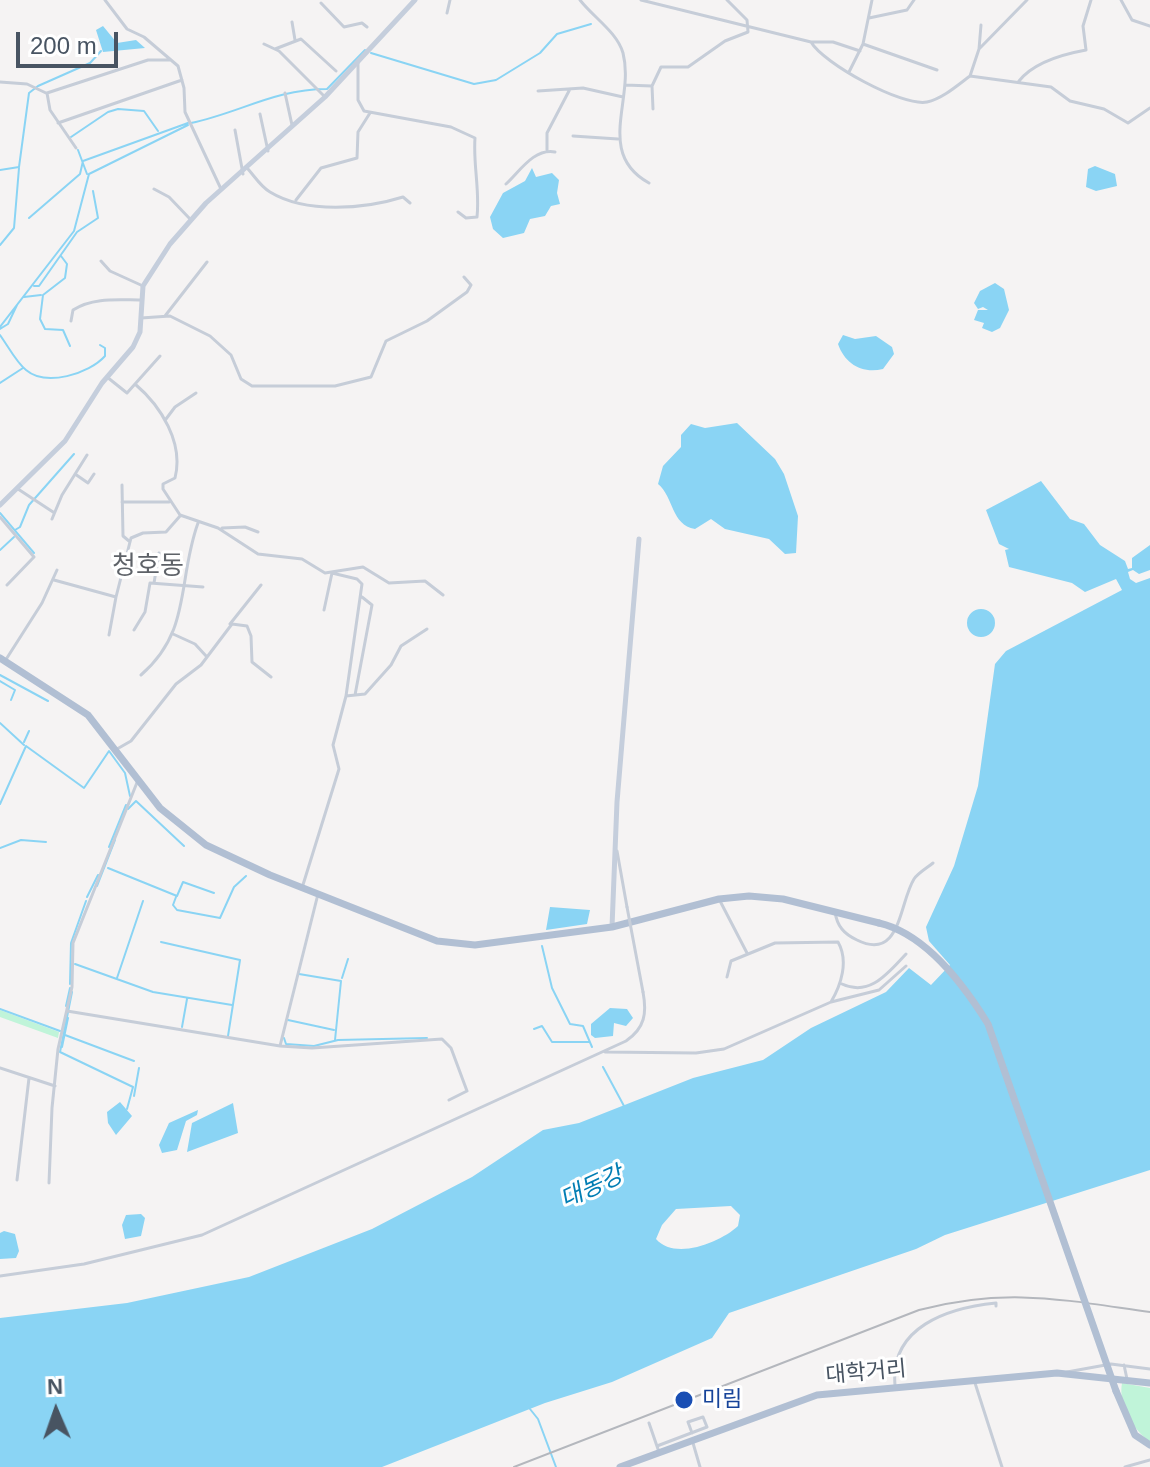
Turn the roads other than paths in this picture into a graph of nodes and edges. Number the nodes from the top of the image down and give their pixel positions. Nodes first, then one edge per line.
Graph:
1 (105, 0) edge
2 (415, 0) edge
3 (450, 0) edge
4 (580, 0) edge
5 (641, 0) edge
6 (727, 0) edge
7 (872, 0) edge
8 (914, 0) edge
9 (1027, 0) edge
10 (1091, 0) edge
11 (1121, 0) edge
12 (656, 2) edge
13 (321, 3) dead end
14 (447, 13) dead end
15 (869, 18) junction
16 (292, 22) dead end
17 (981, 25) dead end
18 (1150, 26) edge
19 (367, 27) dead end
20 (749, 29) junction
21 (295, 40) junction
22 (811, 42) junction
23 (264, 44) dead end
24 (863, 44) junction
25 (275, 49) junction
26 (979, 49) junction
27 (860, 51) junction
28 (171, 60) junction
29 (358, 62) junction
30 (937, 70) dead end
31 (336, 71) dead end
32 (849, 72) junction
33 (970, 76) junction
34 (183, 80) junction
35 (1019, 81) junction
36 (0, 82) edge
37 (625, 85) junction
38 (652, 86) junction
39 (570, 89) junction
40 (538, 91) dead end
41 (285, 93) dead end
42 (46, 94) junction
43 (325, 97) junction
44 (623, 97) junction
45 (1150, 108) edge
46 (653, 109) dead end
47 (370, 113) junction
48 (260, 114) dead end
49 (58, 123) junction
50 (293, 129) junction
51 (235, 130) dead end
52 (573, 136) dead end
53 (618, 139) junction
54 (76, 148) dead end
55 (547, 150) junction
56 (268, 151) junction
57 (555, 152) dead end
58 (245, 171) junction
59 (649, 183) dead end
60 (506, 184) dead end
61 (154, 189) dead end
62 (221, 189) junction
63 (296, 200) junction
64 (410, 203) dead end
65 (458, 212) dead end
66 (191, 220) junction
67 (101, 261) dead end
68 (207, 262) dead end
69 (464, 277) dead end
70 (143, 286) junction
71 (141, 300) junction
72 (73, 310) junction
73 (66, 313) dead end
74 (165, 316) junction
75 (141, 318) junction
76 (71, 321) dead end
77 (160, 356) dead end
78 (107, 377) junction
79 (135, 384) junction
80 (196, 393) dead end
81 (166, 419) junction
82 (87, 455) dead end
83 (75, 474) junction
84 (94, 474) dead end
85 (122, 485) dead end
86 (18, 489) junction
87 (122, 502) junction
88 (169, 502) junction
89 (0, 505) edge
90 (53, 512) junction
91 (180, 515) junction
92 (0, 517) edge
93 (52, 519) dead end
94 (198, 523) junction
95 (218, 528) junction
96 (258, 532) dead end
97 (639, 539) dead end
98 (129, 541) junction
99 (159, 553) dead end
100 (57, 570) dead end
101 (332, 573) junction
102 (54, 580) junction
103 (154, 583) junction
104 (7, 585) dead end
105 (261, 585) dead end
106 (183, 586) junction
107 (203, 587) dead end
108 (443, 595) dead end
109 (116, 597) junction
110 (362, 597) junction
111 (324, 610) dead end
112 (228, 627) junction
113 (427, 629) dead end
114 (134, 630) dead end
115 (173, 634) junction
116 (109, 635) dead end
117 (207, 657) junction
118 (3, 660) edge
119 (141, 675) dead end
120 (271, 677) dead end
121 (355, 695) junction
122 (346, 696) junction
123 (117, 749) junction
124 (138, 780) junction
125 (616, 848) junction
126 (933, 863) dead end
127 (302, 888) junction
128 (318, 894) junction
129 (719, 899) junction
130 (835, 912) junction
131 (612, 927) junction
132 (843, 932) junction
133 (838, 942) junction
134 (747, 953) junction
135 (906, 954) dead end
136 (906, 966) dead end
137 (727, 977) dead end
138 (842, 984) junction
139 (831, 1002) junction
140 (67, 1011) junction
141 (280, 1046) junction
142 (602, 1052) junction
143 (0, 1068) edge
144 (29, 1078) junction
145 (55, 1086) junction
146 (449, 1100) dead end
147 (17, 1180) dead end
148 (49, 1183) dead end
149 (0, 1276) edge
150 (996, 1306) dead end
151 (1124, 1365) junction
152 (1150, 1369) edge
153 (1057, 1373) junction
154 (1127, 1379) junction
155 (974, 1381) junction
156 (1150, 1383) edge
157 (896, 1389) junction
158 (649, 1423) dead end
159 (692, 1436) junction
160 (1150, 1445) edge
161 (658, 1449) junction
162 (1150, 1460) edge
163 (620, 1467) edge
164 (700, 1467) edge
165 (1002, 1467) edge
166 (1125, 1467) edge

1 - 28 street
2 - 29 street
3 - 14 street
4 - 37 street
5 - 12 street
6 - 20 street
7 - 15 street
8 - 15 street
9 - 26 street
10 - 35 street
11 - 18 street
12 - 20 street
13 - 19 street
15 - 24 street
16 - 21 street
17 - 26 street
20 - 22 street
20 - 38 street
21 - 25 street
21 - 31 street
22 - 27 street
22 - 32 street
23 - 25 street
24 - 27 street
24 - 30 street
25 - 43 street
26 - 33 street
27 - 32 street
28 - 34 street
28 - 42 street
29 - 43 street
29 - 47 street
32 - 33 street
33 - 35 street
34 - 49 street
34 - 62 street
35 - 45 street
36 - 42 street
37 - 38 street
37 - 44 street
38 - 46 street
39 - 40 street
39 - 44 street
39 - 55 street
41 - 50 street
42 - 49 street
43 - 50 street
44 - 53 street
47 - 63 street
47 - 65 street
48 - 56 street
49 - 54 street
50 - 56 street
51 - 58 street
52 - 53 street
53 - 59 street
55 - 57 street
55 - 60 street
56 - 58 street
58 - 62 street
58 - 63 street
61 - 66 street
62 - 66 street
63 - 64 street
66 - 70 street
67 - 70 street
68 - 74 street
69 - 74 street
70 - 71 street
71 - 72 street
71 - 75 street
72 - 73 street
72 - 76 street
74 - 75 street
75 - 78 street
77 - 79 street
78 - 79 street
78 - 86 street
79 - 81 street
80 - 81 street
81 - 88 street
82 - 83 street
83 - 84 street
83 - 90 street
85 - 87 street
86 - 89 street
86 - 90 street
87 - 88 street
87 - 98 street
88 - 91 street
90 - 93 street
91 - 94 street
91 - 98 street
92 - 104 street
94 - 95 street
94 - 106 street
95 - 96 street
95 - 101 street
97 - 125 street
98 - 109 street
99 - 103 street
100 - 102 street
101 - 108 street
101 - 110 street
101 - 111 street
102 - 109 street
102 - 118 street
103 - 106 street
103 - 114 street
105 - 112 street
106 - 107 street
106 - 115 street
109 - 116 street
110 - 121 street
110 - 122 street
112 - 117 street
112 - 120 street
113 - 121 street
115 - 117 street
115 - 119 street
117 - 123 street
118 - 123 main road
121 - 122 street
122 - 127 street
123 - 124 main road
124 - 127 main road
124 - 140 street
125 - 131 street
125 - 142 street, bridge
126 - 132 street
127 - 128 main road
128 - 131 main road
128 - 141 street
129 - 130 main road
129 - 131 main road
129 - 134 street
130 - 132 street
130 - 160 main road, bridge
132 - 133 street
133 - 134 street
133 - 138 street
134 - 137 street
135 - 138 street
136 - 139 street
138 - 139 street
139 - 142 street
140 - 141 street
140 - 145 street
141 - 146 street
142 - 149 street
143 - 144 street
144 - 145 street
144 - 147 street
145 - 148 street
150 - 157 street
151 - 152 street
151 - 153 street
151 - 154 street
153 - 154 main road, 대학거리
153 - 155 main road, 대학거리
154 - 156 main road, 대학거리
155 - 157 main road, 대학거리
155 - 165 street
157 - 159 main road, 대학거리
158 - 161 street
159 - 159 street
159 - 161 main road, 대학거리
159 - 164 street
161 - 163 main road, 대학거리
162 - 166 street

